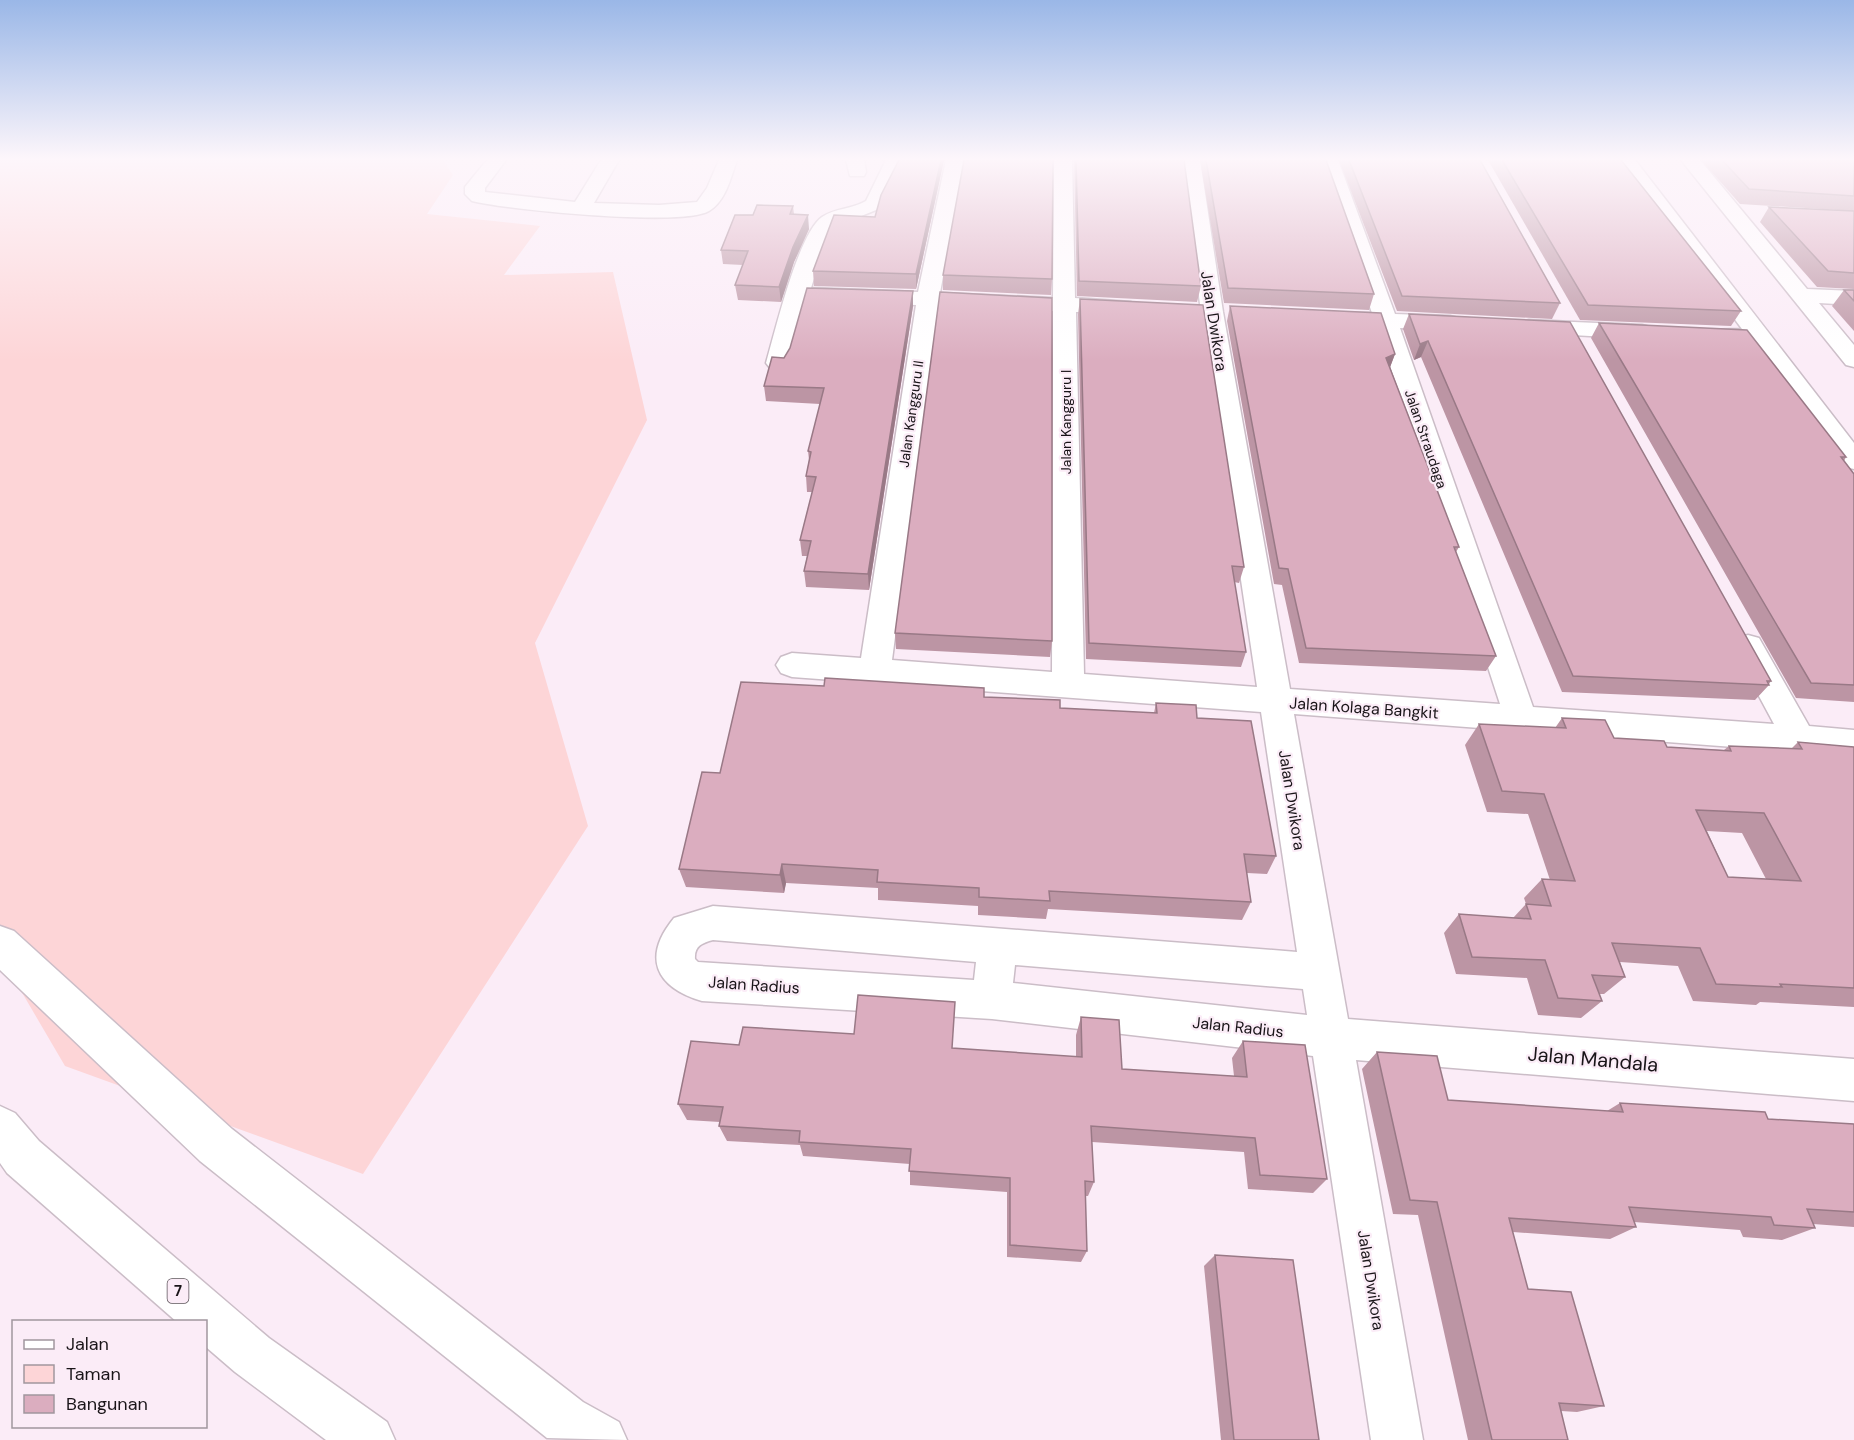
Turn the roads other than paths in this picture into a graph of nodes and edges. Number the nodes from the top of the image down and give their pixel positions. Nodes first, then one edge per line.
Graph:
1 (823, 227) edge
2 (942, 227) edge
3 (1064, 227) edge
4 (1200, 227) edge
5 (1353, 227) edge
6 (1677, 227) edge
7 (1745, 227) edge
8 (798, 294) junction
9 (1801, 295) junction
10 (928, 298) junction
11 (1854, 298) edge
12 (1065, 304) junction
13 (1144, 309) edge
14 (1317, 317) edge
15 (1386, 320) junction
16 (1468, 324) edge
17 (1502, 325) edge
18 (1666, 333) edge
19 (1690, 334) edge
20 (1761, 337) junction
21 (1854, 360) edge
22 (778, 363) edge
23 (1854, 461) edge
24 (1737, 626) edge
25 (792, 664) dead end
26 (875, 669) junction
27 (1068, 684) junction
28 (1276, 701) junction
29 (1521, 719) junction
30 (1799, 739) junction
31 (1854, 743) edge
32 (0, 944) edge
33 (997, 946) junction
34 (1320, 972) junction
35 (992, 1000) junction
36 (1331, 1038) junction
37 (1854, 1080) edge
38 (0, 1128) edge
39 (369, 1440) edge
40 (601, 1440) edge
41 (1397, 1440) edge

1 - 8 main road
2 - 10 main road, Jalan Kangguru II
3 - 12 main road, Jalan Kangguru I
4 - 28 main road, Jalan Dwikora
5 - 15 main road, Jalan Straudaga
6 - 20 main road
7 - 9 main road
8 - 10 main road
8 - 22 main road
9 - 11 main road
9 - 21 main road
10 - 12 main road
10 - 26 main road, Jalan Kangguru II
12 - 13 main road
12 - 27 main road, Jalan Kangguru I
14 - 15 main road
15 - 16 main road
15 - 29 main road, Jalan Straudaga
17 - 18 main road
19 - 20 main road
20 - 23 main road
24 - 30 main road
25 - 26 main road, Jalan Kolaga Bangkit
26 - 27 main road, Jalan Kolaga Bangkit
27 - 28 main road, Jalan Kolaga Bangkit
28 - 29 main road, Jalan Kolaga Bangkit
28 - 34 main road, Jalan Dwikora
29 - 30 main road, Jalan Kolaga Bangkit
30 - 31 main road, Jalan Kolaga Bangkit
32 - 40 main road
33 - 34 main road, Jalan Radius
33 - 35 main road
33 - 35 main road, Jalan Radius
34 - 36 main road, Jalan Dwikora
35 - 36 main road, Jalan Radius
36 - 37 main road, Jalan Mandala
36 - 41 main road, Jalan Dwikora
38 - 39 main road, 7

